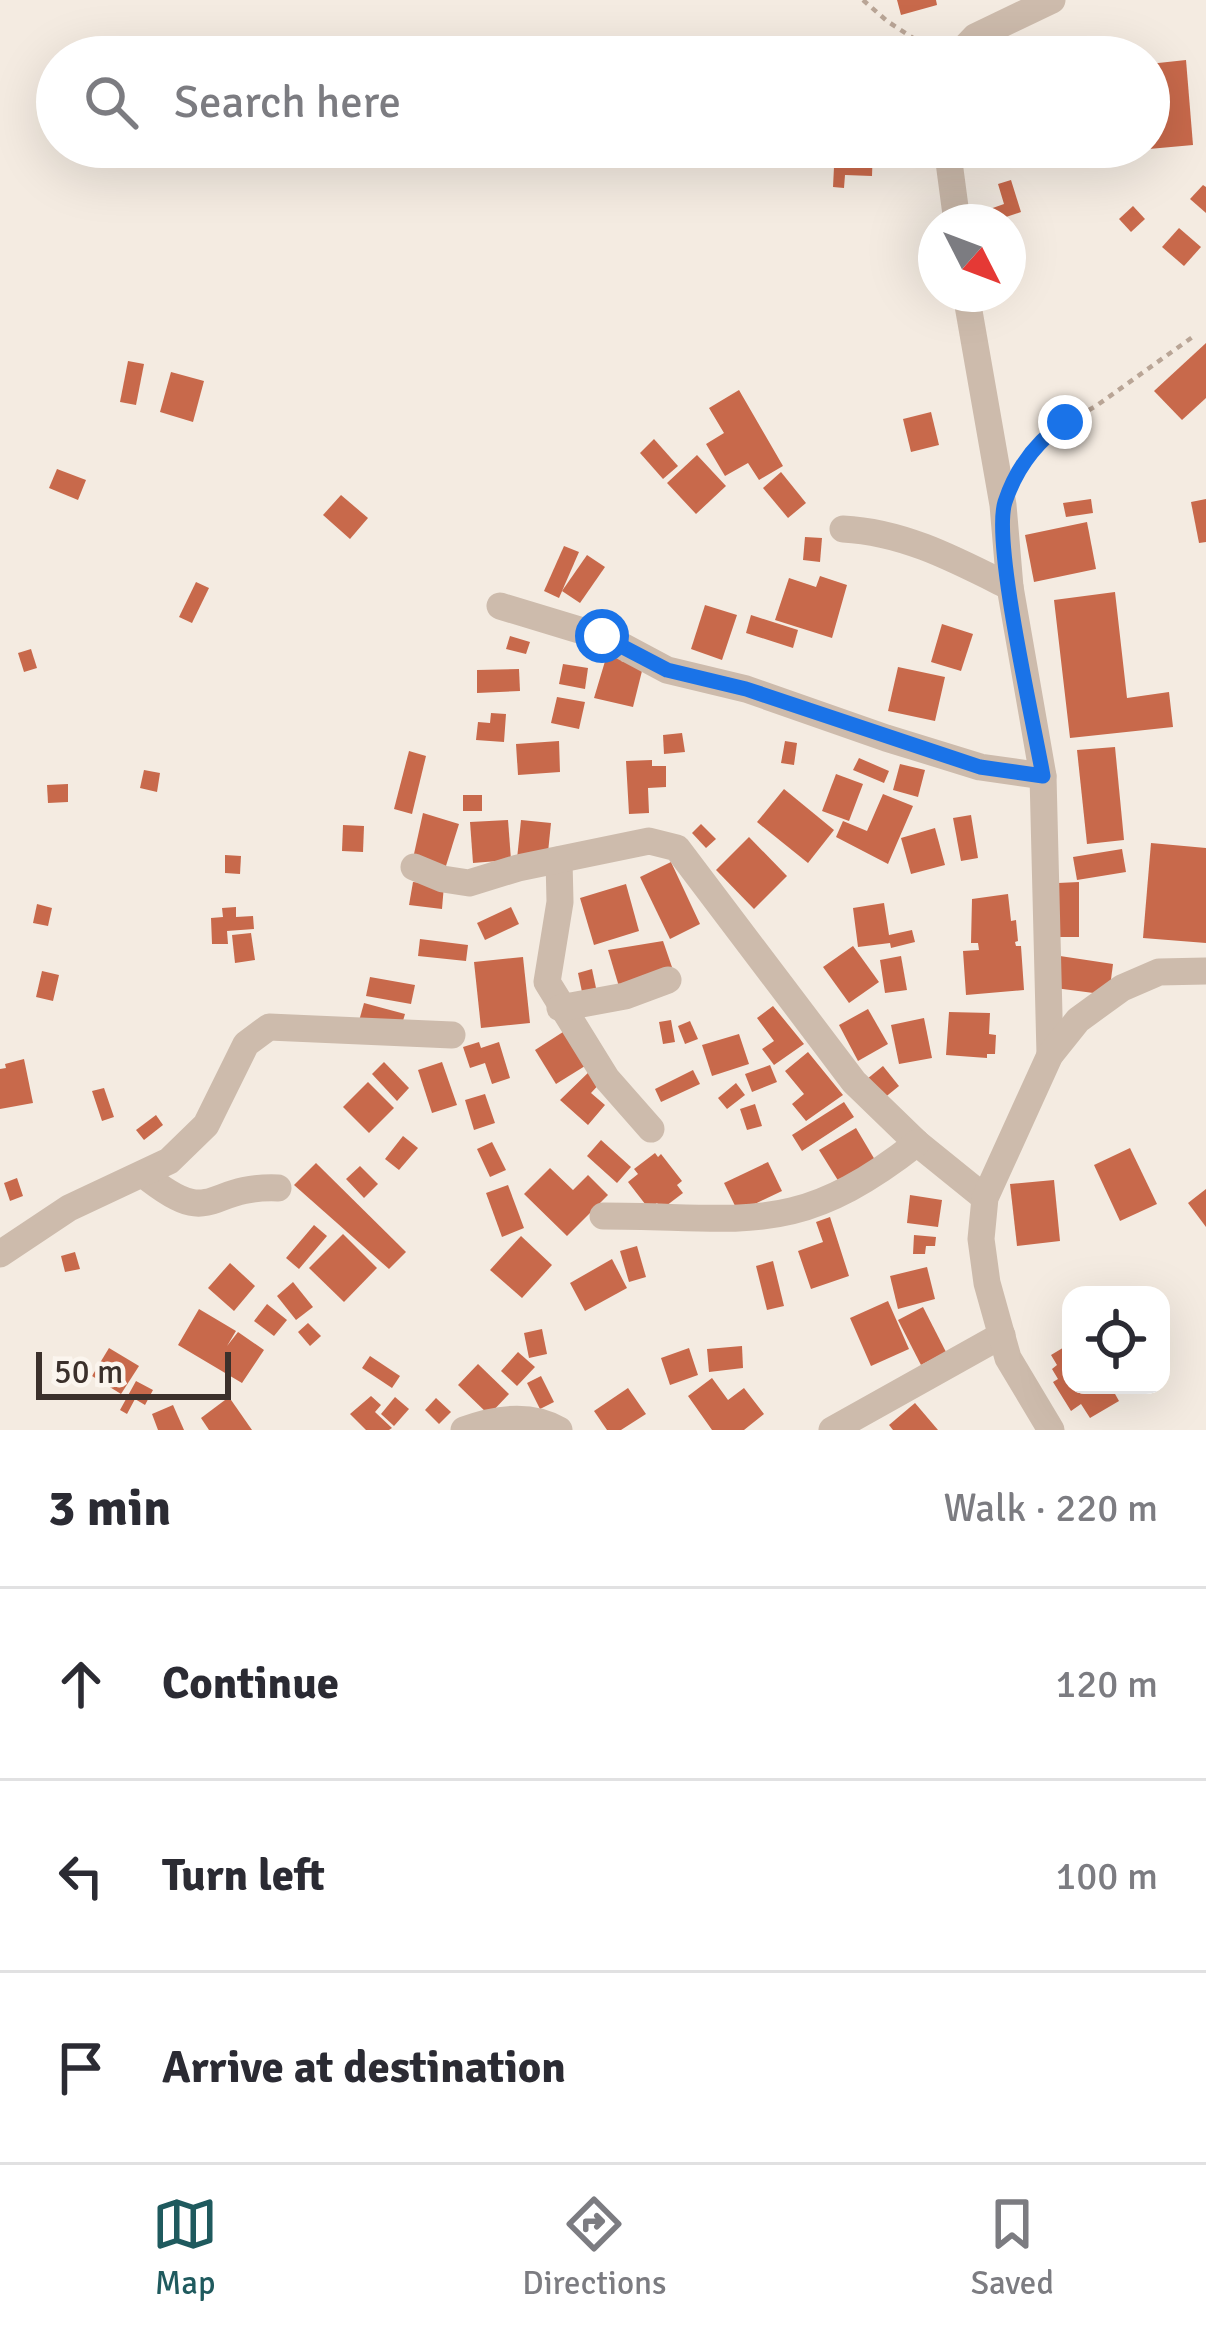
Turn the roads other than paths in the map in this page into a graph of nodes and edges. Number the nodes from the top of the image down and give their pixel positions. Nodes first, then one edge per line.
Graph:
1 (1052, 0) edge
2 (978, 36) edge
3 (950, 168) edge
4 (955, 204) edge
5 (969, 312) edge
6 (843, 529) dead end
7 (1010, 587) junction
8 (500, 606) dead end
9 (1043, 776) junction
10 (559, 860) junction
11 (414, 867) dead end
12 (1206, 971) edge
13 (668, 980) dead end
14 (560, 1008) junction
15 (452, 1035) dead end
16 (1050, 1055) junction
17 (651, 1130) dead end
18 (916, 1143) junction
19 (143, 1174) junction
20 (278, 1188) dead end
21 (985, 1198) junction
22 (603, 1216) dead end
23 (0, 1254) edge
24 (1002, 1335) junction
25 (464, 1430) edge
26 (559, 1430) edge
27 (832, 1430) edge
28 (1051, 1430) edge

1 - 2 street
3 - 4 street
5 - 7 street
6 - 7 street
7 - 9 street
8 - 9 street
9 - 16 street
10 - 11 street
10 - 14 street
10 - 18 street
12 - 16 street
13 - 14 street
14 - 17 street
15 - 19 street
16 - 21 street
18 - 21 street
18 - 22 street
19 - 20 street
19 - 23 street
21 - 24 street
24 - 27 street
24 - 28 street
25 - 26 street

